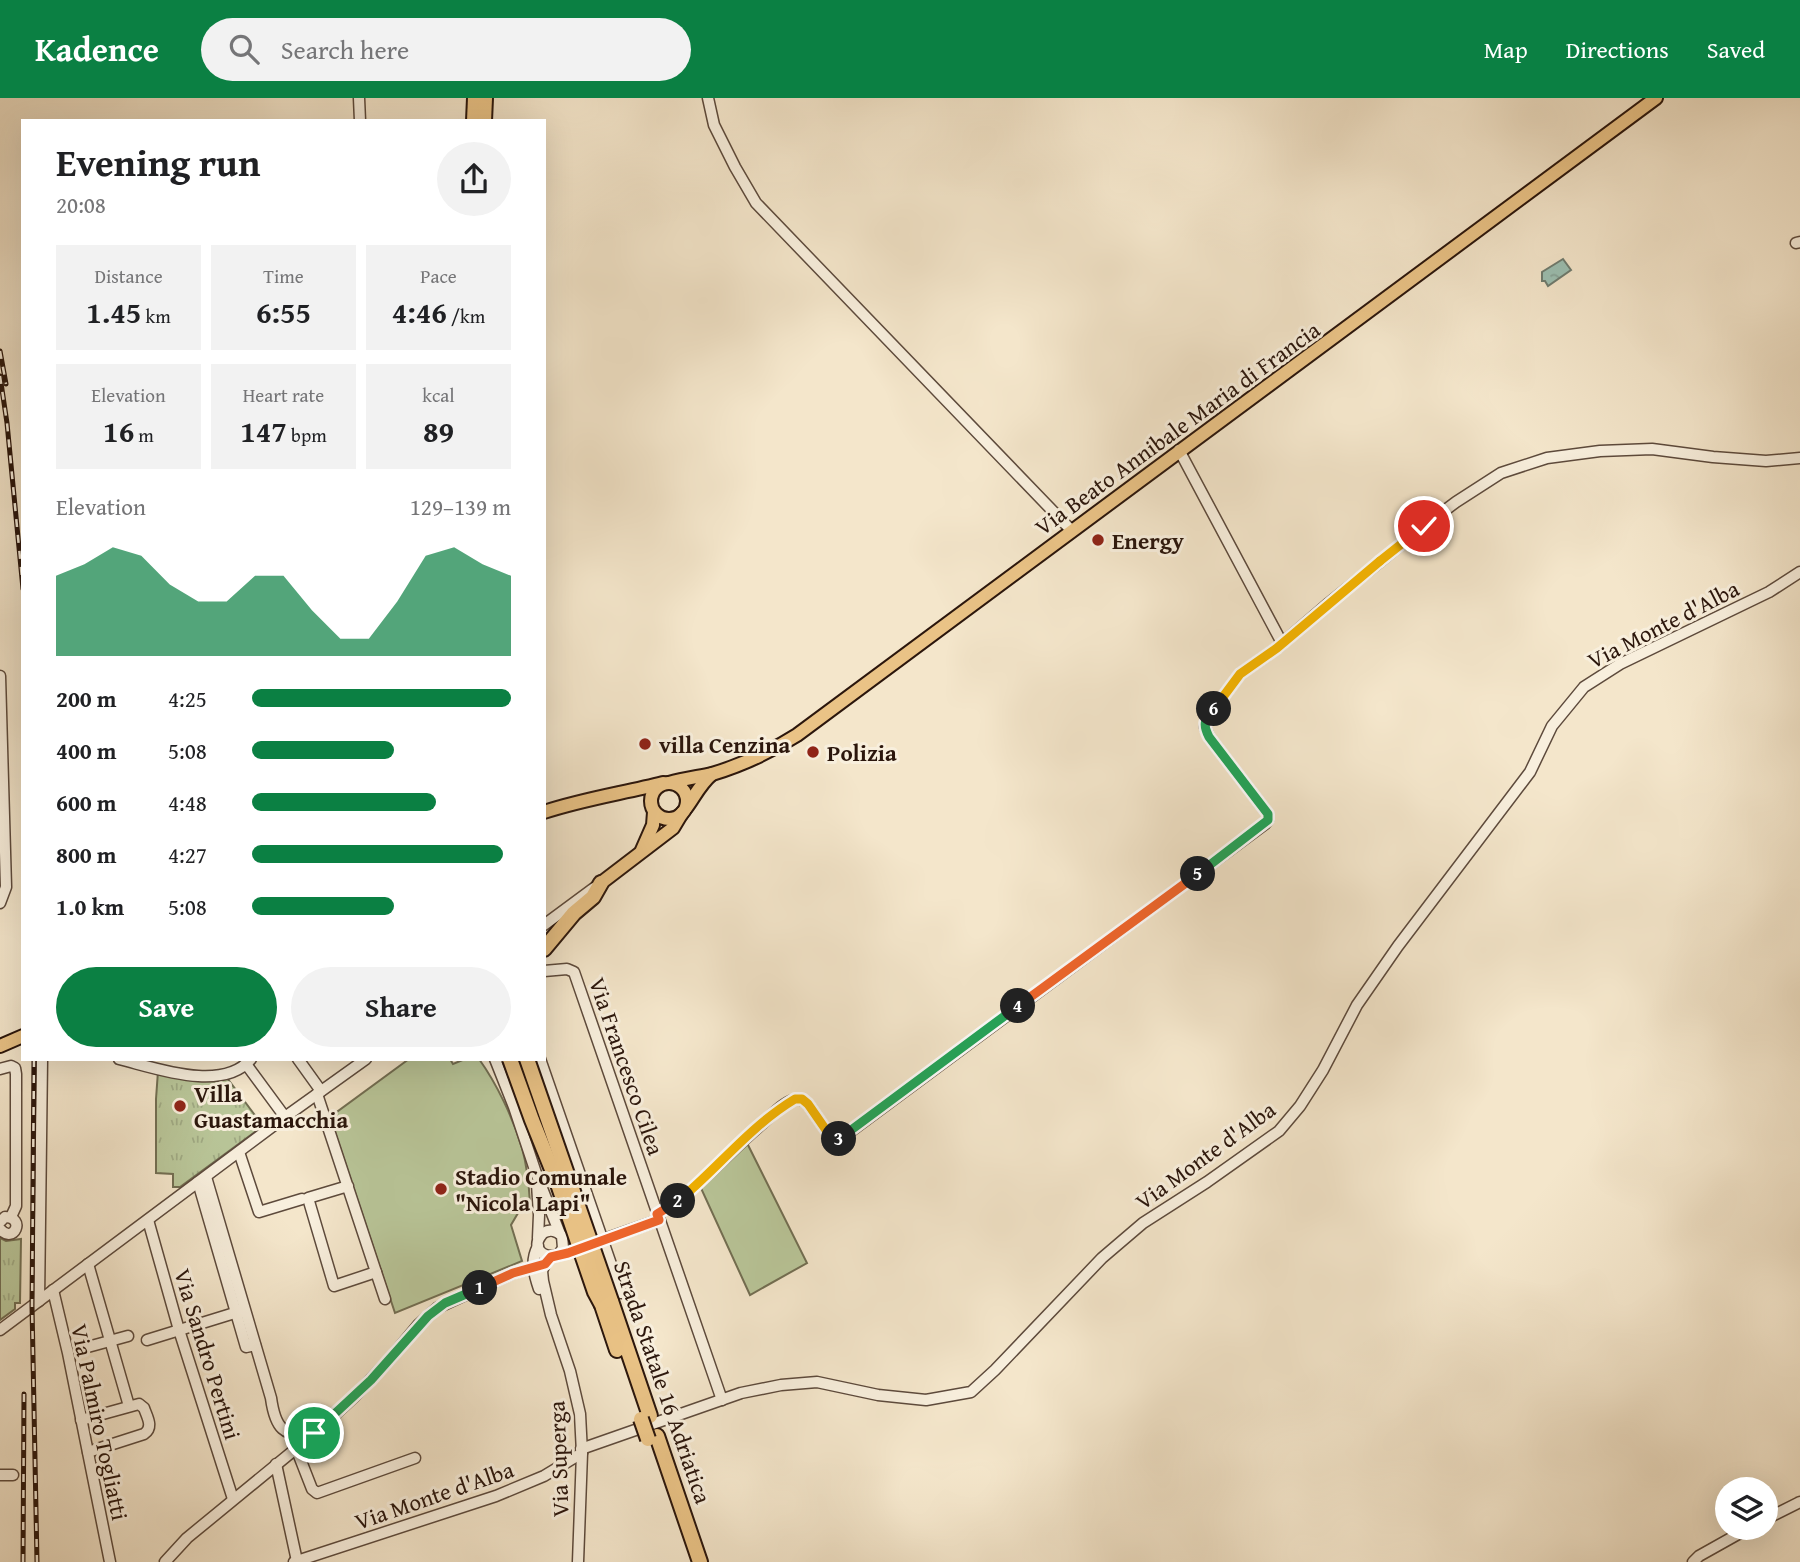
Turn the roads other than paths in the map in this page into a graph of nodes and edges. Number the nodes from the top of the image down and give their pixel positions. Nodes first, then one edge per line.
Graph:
1 (359, 98) edge
2 (475, 98) edge
3 (485, 98) edge
4 (708, 98) edge
5 (1656, 98) edge
6 (359, 119) edge
7 (474, 119) edge
8 (484, 119) edge
9 (1179, 450) junction
10 (1800, 458) edge
11 (1072, 531) junction
12 (1800, 572) edge
13 (1282, 643) junction
14 (0, 676) edge
15 (712, 774) junction
16 (666, 783) junction
17 (617, 795) junction
18 (2, 802) edge
19 (653, 809) junction
20 (684, 810) junction
21 (546, 811) edge
22 (640, 854) junction
23 (601, 883) junction
24 (0, 903) edge
25 (546, 924) edge
26 (546, 946) edge
27 (546, 971) edge
28 (21, 1037) edge
29 (5, 1044) edge
30 (42, 1061) edge
31 (128, 1061) edge
32 (249, 1061) edge
33 (299, 1061) edge
34 (363, 1061) edge
35 (498, 1061) edge
36 (499, 1061) edge
37 (520, 1061) edge
38 (528, 1061) edge
39 (534, 1061) edge
40 (541, 1061) edge
41 (0, 1069) edge
42 (319, 1092) junction
43 (285, 1116) junction
44 (239, 1152) junction
45 (563, 1164) junction
46 (536, 1172) junction
47 (202, 1180) junction
48 (348, 1185) junction
49 (302, 1199) dead end
50 (658, 1217) junction
51 (148, 1220) junction
52 (2, 1224) edge
53 (562, 1237) junction
54 (603, 1240) junction
55 (536, 1247) junction
56 (579, 1248) junction
57 (552, 1258) junction
58 (88, 1264) junction
59 (533, 1268) junction
60 (376, 1272) junction
61 (513, 1273) junction
62 (53, 1290) junction
63 (385, 1299) dead end
64 (611, 1299) junction
65 (39, 1301) junction
66 (241, 1312) junction
67 (551, 1315) junction
68 (0, 1330) edge
69 (179, 1330) junction
70 (128, 1336) dead end
71 (147, 1340) dead end
72 (110, 1341) junction
73 (84, 1348) dead end
74 (722, 1400) junction
75 (129, 1406) junction
76 (81, 1420) junction
77 (314, 1433) junction
78 (653, 1438) junction
79 (296, 1448) junction
80 (581, 1451) junction
81 (88, 1452) junction
82 (415, 1458) dead end
83 (276, 1464) junction
84 (0, 1475) edge
85 (13, 1475) dead end
86 (233, 1499) junction
87 (1800, 1502) edge
88 (1778, 1513) edge
89 (1728, 1540) edge
90 (295, 1561) edge
91 (110, 1562) edge
92 (165, 1562) edge
93 (578, 1562) edge
94 (690, 1562) edge
95 (700, 1562) edge
96 (1693, 1562) edge

1 - 6 street
2 - 7 highway
3 - 8 highway
4 - 11 street
5 - 9 main road, Via Beato Annibale Maria di Francia
9 - 11 main road, Via Beato Annibale Maria di Francia
9 - 13 street
10 - 13 street
11 - 15 main road, Via Beato Annibale Maria di Francia
12 - 74 street, Via Monte d'Alba
13 - 50 street
14 - 18 street
15 - 16 main road, Via Beato Annibale Maria di Francia
15 - 20 main road
16 - 17 main road, Via Beato Annibale Maria di Francia
16 - 19 main road
16 - 20 main road
17 - 19 main road
17 - 21 main road, Via Beato Annibale Maria di Francia
18 - 24 street
19 - 20 main road
19 - 22 main road
20 - 22 main road
22 - 23 main road
23 - 25 street
23 - 26 highway
27 - 50 street, Via Francesco Cilea
28 - 29 main road
30 - 65 street
31 - 32 street
32 - 43 street
33 - 42 street
34 - 42 street
35 - 46 street, Via Superga
36 - 64 highway, bridge
37 - 64 highway, Strada Statale 16 Adriatica, bridge
38 - 45 highway, Strada Statale 16 Adriatica, bridge
39 - 45 highway, bridge
40 - 54 street
41 - 52 street
42 - 43 street
42 - 48 street
43 - 44 street
44 - 47 street
44 - 49 street
45 - 64 highway, Strada Statale 16 Adriatica, bridge
46 - 53 street, Via Superga
46 - 55 street, Via Superga
47 - 51 street
47 - 66 street
48 - 60 street
48 - 60 street
50 - 54 street
50 - 74 street, Via Francesco Cilea
51 - 58 street
51 - 69 street, Via Sandro Pertini
53 - 55 street
53 - 56 street
53 - 57 street, Via Superga
54 - 56 street
54 - 64 street
55 - 57 street
55 - 59 street, Via Superga
55 - 61 street
56 - 57 street
57 - 59 street
57 - 67 street, Via Superga
58 - 62 street
58 - 72 street
59 - 61 street
59 - 67 street, Via Superga
60 - 63 street
61 - 77 street
62 - 65 street
62 - 76 street, Via Palmiro Togliatti
64 - 78 highway, Strada Statale 16 Adriatica
65 - 68 street
66 - 69 street
66 - 77 street
67 - 80 street, Via Superga
69 - 71 street
69 - 86 street, Via Sandro Pertini
70 - 72 street
72 - 73 street
72 - 75 street
74 - 80 street, Via Monte d'Alba
75 - 76 street
75 - 81 street
76 - 81 street, Via Palmiro Togliatti
77 - 79 street
78 - 94 highway, Strada Statale 16 Adriatica
78 - 95 highway, Strada Statale 16 Adriatica
79 - 82 street
79 - 83 street
80 - 90 street, Via Monte d'Alba
80 - 93 street, Via Superga
81 - 91 street, Via Palmiro Togliatti
83 - 86 street
83 - 90 street
84 - 85 street
86 - 92 street
87 - 88 street
89 - 96 street

